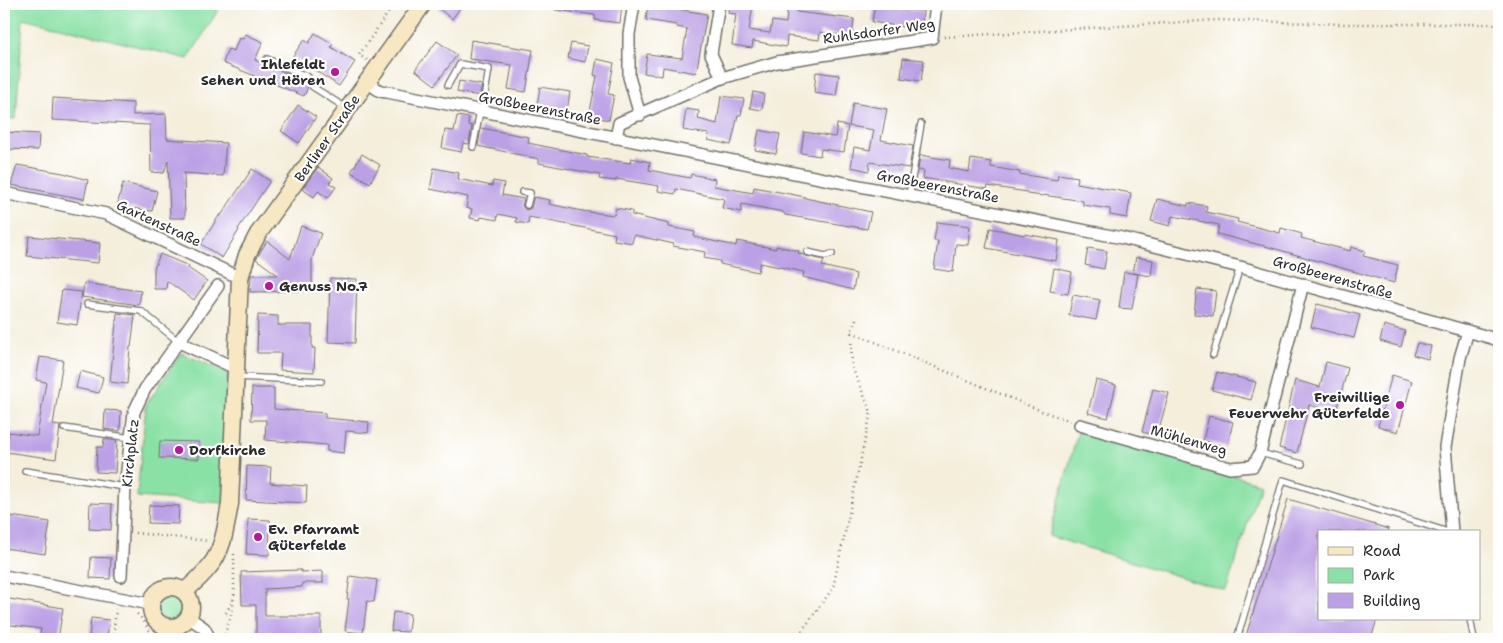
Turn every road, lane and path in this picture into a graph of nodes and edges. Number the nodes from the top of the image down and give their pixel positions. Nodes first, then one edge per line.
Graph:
1 (394, 4) edge
2 (422, 4) edge
3 (634, 4) edge
4 (719, 4) edge
5 (936, 4) edge
6 (1499, 24) edge
7 (932, 38) junction
8 (266, 59) dead end
9 (367, 61) dead end
10 (722, 78) junction
11 (367, 82) junction
12 (448, 85) dead end
13 (348, 109) junction
14 (481, 111) junction
15 (640, 115) junction
16 (921, 124) dead end
17 (616, 138) junction
18 (473, 147) dead end
19 (522, 192) dead end
20 (4, 193) edge
21 (909, 196) junction
22 (527, 206) dead end
23 (807, 252) dead end
24 (832, 254) dead end
25 (1240, 267) junction
26 (240, 278) junction
27 (1304, 284) junction
28 (218, 286) dead end
29 (87, 304) dead end
30 (856, 319) dead end
31 (1468, 331) junction
32 (851, 332) junction
33 (1499, 340) edge
34 (179, 342) junction
35 (1213, 355) dead end
36 (235, 373) junction
37 (321, 381) dead end
38 (1080, 425) joint
39 (64, 428) dead end
40 (130, 438) junction
41 (1260, 452) junction
42 (1302, 464) dead end
43 (25, 471) dead end
44 (125, 487) junction
45 (1442, 530) edge
46 (1452, 530) edge
47 (123, 532) junction
48 (206, 540) dead end
49 (234, 553) dead end
50 (4, 576) edge
51 (121, 576) dead end
52 (184, 592) junction
53 (234, 598) junction
54 (150, 604) junction
55 (122, 609) dead end
56 (131, 612) dead end
57 (226, 613) dead end
58 (188, 617) junction
59 (1470, 620) edge
60 (163, 635) edge
61 (113, 639) edge
62 (211, 639) edge
63 (223, 639) edge
64 (796, 639) edge
65 (1237, 639) edge
66 (1474, 639) edge

1 - 9 path
2 - 11 main road, Berliner Straße
3 - 15 street
4 - 10 street
5 - 7 street
6 - 7 path, Ruhlsdorfer Weg
7 - 10 street, Ruhlsdorfer Weg
8 - 13 lane
10 - 15 street, Ruhlsdorfer Weg
11 - 13 main road, Berliner Straße
11 - 14 street, Großbeerenstraße
12 - 14 lane
13 - 26 main road, Berliner Straße
14 - 17 street, Großbeerenstraße
14 - 18 lane
15 - 17 street, Ruhlsdorfer Weg
16 - 21 lane
17 - 21 street, Großbeerenstraße
19 - 22 lane
20 - 26 street, Gartenstraße
21 - 25 street, Großbeerenstraße
23 - 24 lane
25 - 27 street, Großbeerenstraße
25 - 35 lane
26 - 36 main road
27 - 31 street, Großbeerenstraße
27 - 41 street
28 - 34 street, Kirchplatz
29 - 34 lane
30 - 32 path
31 - 33 street, Großbeerenstraße
31 - 46 street
32 - 38 path
32 - 64 path
34 - 36 street
34 - 40 street, Kirchplatz
36 - 37 lane
36 - 52 main road
38 - 41 street, Mühlenweg
39 - 40 lane
40 - 44 street, Kirchplatz
41 - 42 lane
43 - 44 lane
44 - 47 street, Kirchplatz
45 - 65 lane
47 - 48 path
47 - 51 street, Kirchplatz
49 - 53 path
50 - 54 street
52 - 54 main road
52 - 58 main road
53 - 57 path
53 - 63 path
54 - 60 main road
55 - 61 path
56 - 60 path
58 - 60 main road
58 - 62 street
59 - 66 lane

